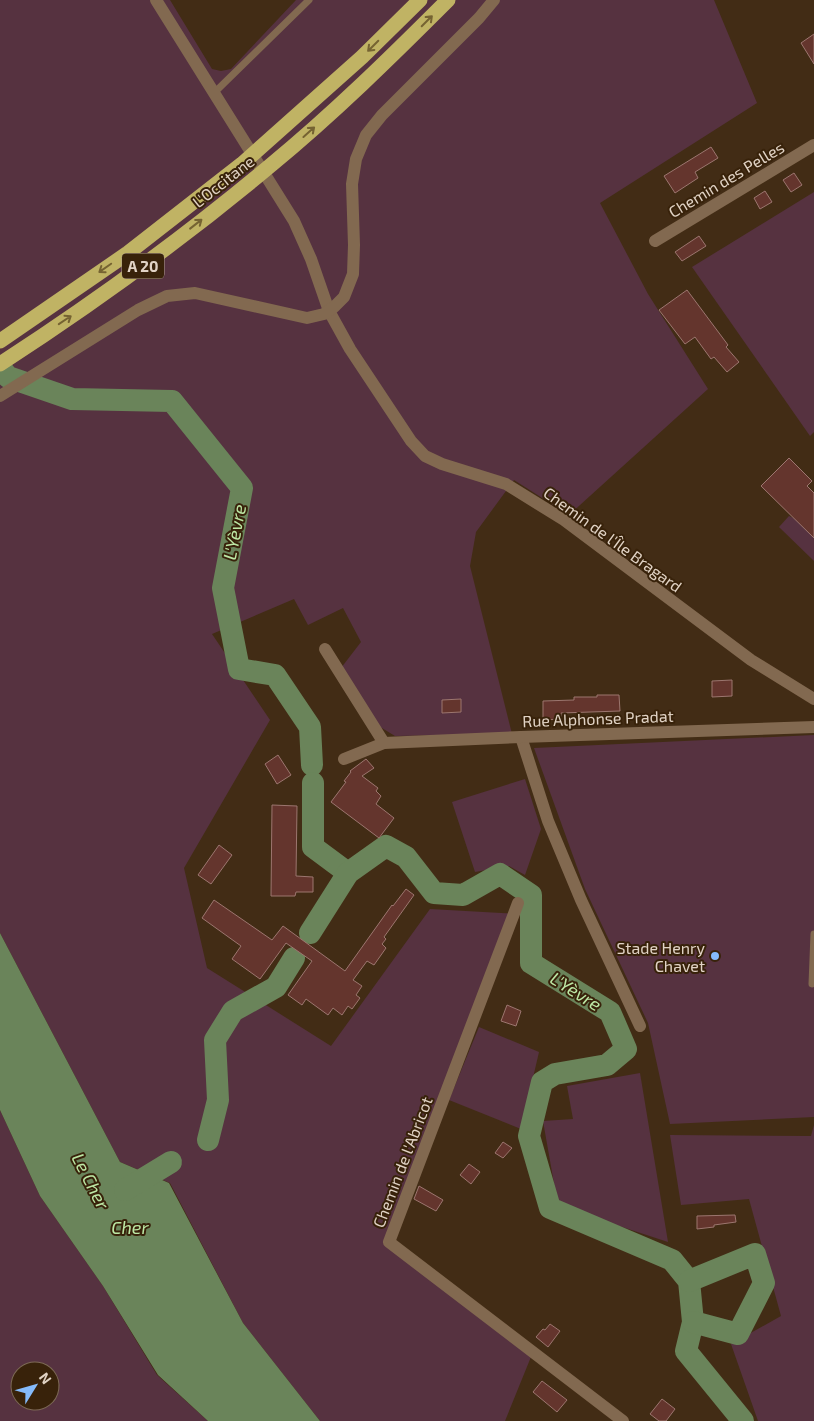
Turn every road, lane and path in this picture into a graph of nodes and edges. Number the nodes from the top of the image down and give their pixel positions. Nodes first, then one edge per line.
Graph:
1 (156, 0) edge
2 (309, 0) edge
3 (420, 0) edge
4 (448, 0) edge
5 (494, 0) edge
6 (214, 92) junction
7 (814, 145) edge
8 (654, 241) dead end
9 (329, 311) junction
10 (0, 341) edge
11 (0, 364) edge
12 (0, 396) edge
13 (325, 649) dead end
14 (814, 699) edge
15 (814, 727) edge
16 (520, 737) junction
17 (384, 743) junction
18 (344, 760) dead end
19 (518, 902) dead end
20 (814, 934) edge
21 (812, 984) dead end
22 (640, 1026) dead end
23 (623, 1421) edge

1 - 6 street, Chemin de l'Île Bragard
2 - 6 lane
3 -> 10 highway, L'Occitane / A 20
11 -> 4 highway, L'Occitane / A 20
5 - 9 street
6 - 9 street, Chemin de l'Île Bragard
7 - 8 street, Chemin des Pelles
9 - 12 street
9 - 14 street, Chemin de l'Île Bragard
13 - 17 street
15 - 16 street, Rue Alphonse Pradat
16 - 17 street, Rue Alphonse Pradat
16 - 22 street
17 - 18 street, Rue Alphonse Pradat
19 - 23 street, Chemin de l'Abricot
20 - 21 lane

